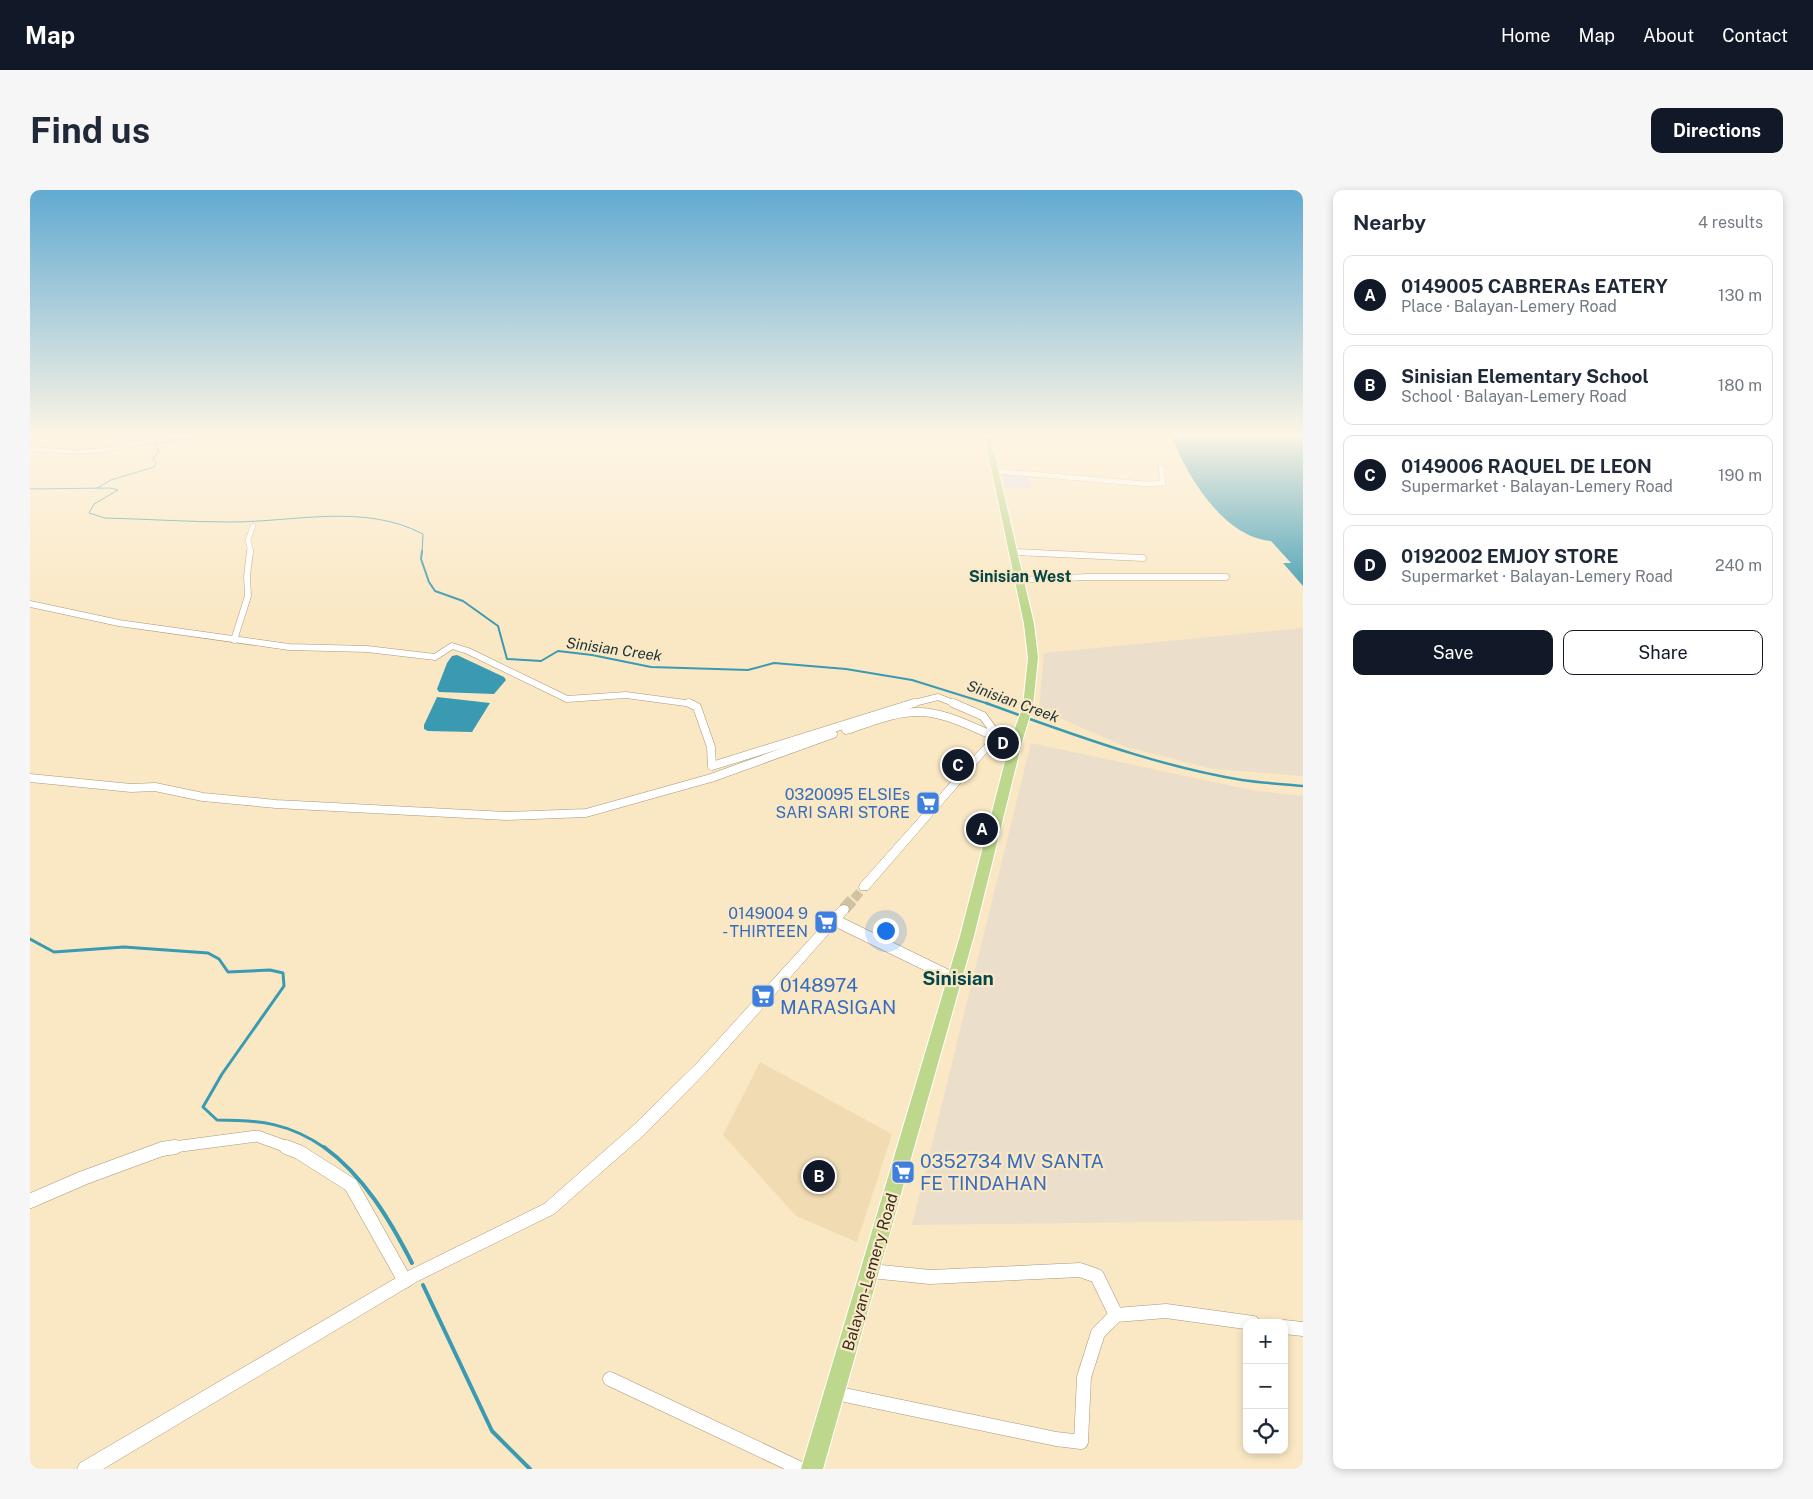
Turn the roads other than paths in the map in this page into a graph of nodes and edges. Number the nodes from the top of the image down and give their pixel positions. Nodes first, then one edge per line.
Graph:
1 (1001, 494) edge
2 (253, 526) dead end
3 (1015, 552) junction
4 (1143, 558) dead end
5 (1226, 577) dead end
6 (1019, 580) junction
7 (30, 604) edge
8 (234, 640) junction
9 (1018, 736) junction
10 (998, 738) junction
11 (30, 778) edge
12 (864, 887) tunnel mouth
13 (844, 909) tunnel mouth
14 (834, 920) junction
15 (955, 979) junction
16 (30, 1201) edge
17 (871, 1271) junction
18 (405, 1281) junction
19 (1116, 1315) junction
20 (1243, 1322) edge
21 (1288, 1327) edge
22 (1303, 1329) edge
23 (610, 1379) dead end
24 (835, 1393) junction
25 (86, 1469) edge
26 (801, 1469) edge
27 (812, 1469) edge

1 - 3 main road, Balayan-Lemery Road
2 - 8 street
3 - 4 street
3 - 6 main road, Balayan-Lemery Road
5 - 6 street
6 - 9 main road, Balayan-Lemery Road
7 - 8 street
8 - 10 street
9 - 10 street
9 - 15 main road, Balayan-Lemery Road
10 - 11 street
10 - 12 street
13 - 14 street
14 - 15 street
14 - 18 street
15 - 17 main road, Balayan-Lemery Road
16 - 18 street
17 - 19 street
17 - 24 main road, Balayan-Lemery Road
18 - 25 street
19 - 20 street
19 - 24 street
21 - 22 street
23 - 26 street
24 - 27 main road, Balayan-Lemery Road

